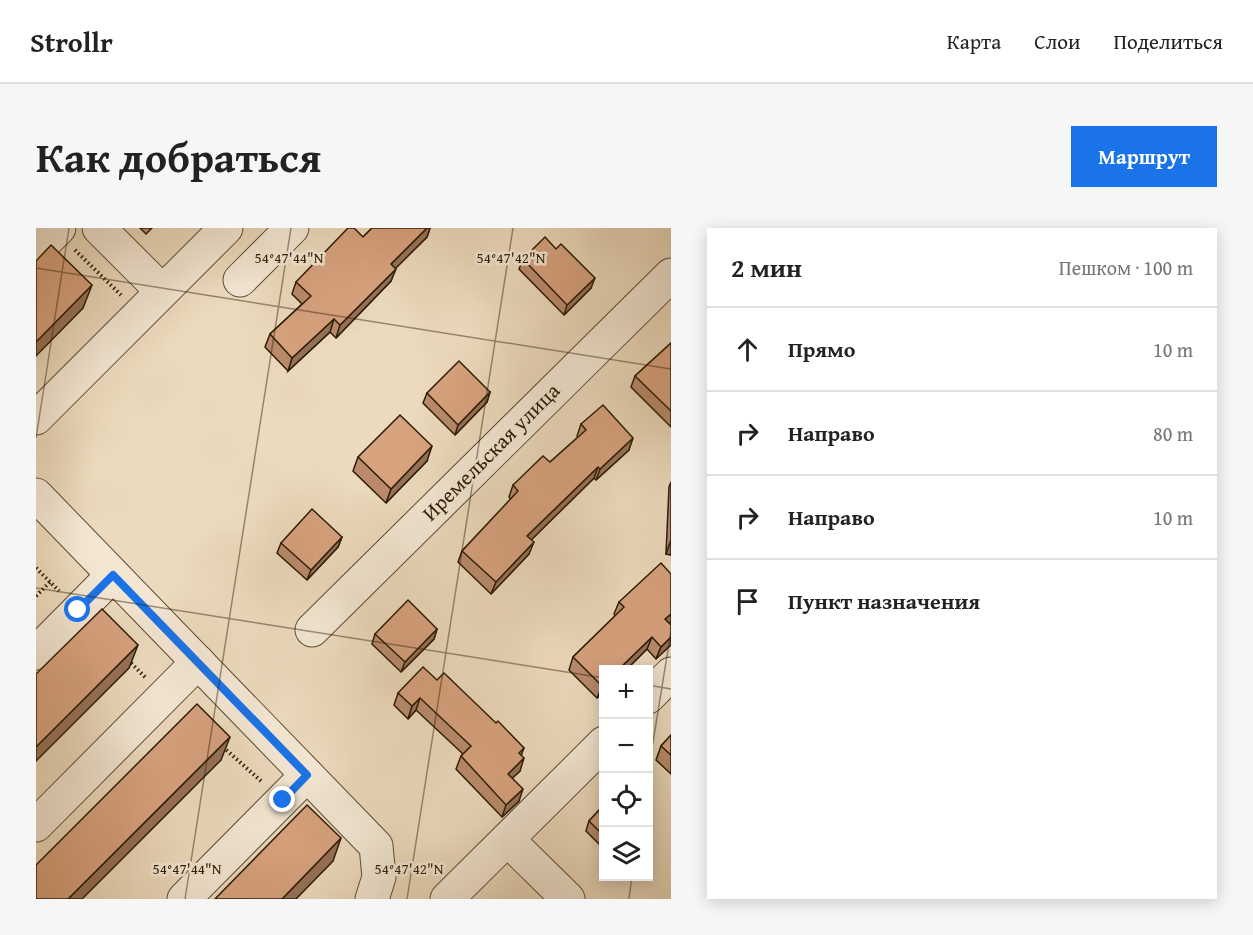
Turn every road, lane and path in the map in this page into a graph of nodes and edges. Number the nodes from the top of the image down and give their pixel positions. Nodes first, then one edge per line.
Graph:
1 (99, 228) edge
2 (226, 228) edge
3 (292, 228) edge
4 (50, 236) edge
5 (671, 274) edge
6 (240, 280) dead end
7 (151, 302) junction
8 (36, 418) edge
9 (36, 495) edge
10 (36, 568) edge
11 (113, 575) junction
12 (50, 582) dead end
13 (312, 630) dead end
14 (36, 653) edge
15 (198, 663) junction
16 (671, 674) edge
17 (653, 692) edge
18 (599, 747) edge
19 (307, 775) junction
20 (36, 825) edge
21 (508, 840) junction
22 (184, 899) edge
23 (372, 899) edge
24 (447, 899) edge
25 (568, 899) edge

1 - 7 street
2 - 7 street
3 - 6 street
4 - 7 path
5 - 13 street, Иремельская улица
7 - 8 street
9 - 11 street
10 - 12 path
11 - 14 street
11 - 15 street
15 - 19 street
15 - 20 street
16 - 17 street
18 - 21 street
19 - 22 street
19 - 23 street
21 - 24 street
21 - 25 street

